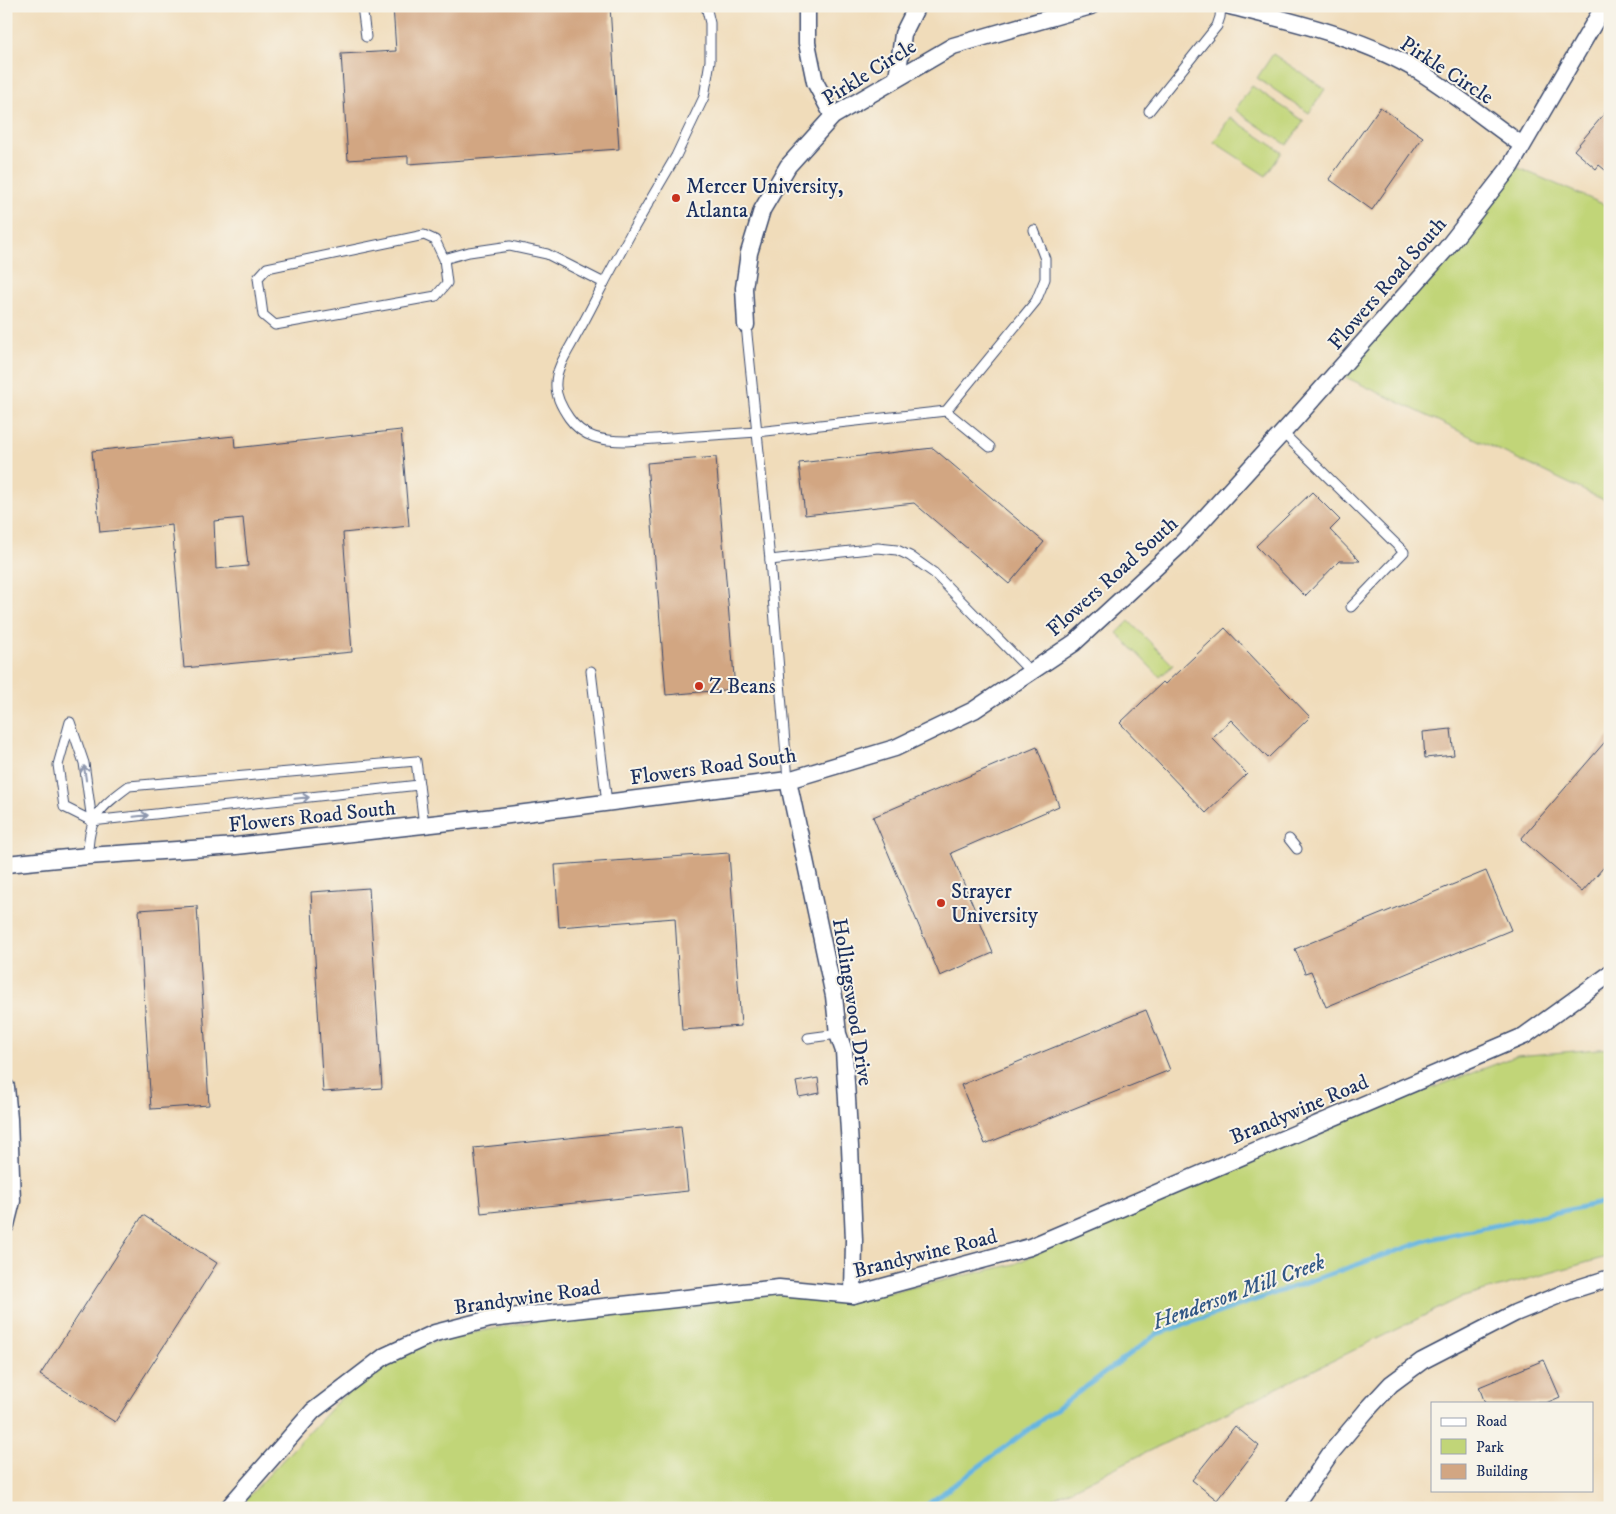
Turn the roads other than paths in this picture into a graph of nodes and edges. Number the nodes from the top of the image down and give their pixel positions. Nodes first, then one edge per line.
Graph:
1 (362, 6) edge
2 (706, 6) edge
3 (807, 6) edge
4 (917, 6) edge
5 (1091, 6) edge
6 (1221, 6) edge
7 (1230, 6) edge
8 (1604, 6) edge
9 (366, 37) dead end
10 (897, 78) junction
11 (1149, 110) dead end
12 (833, 116) junction
13 (1522, 145) junction
14 (1034, 230) dead end
15 (444, 259) junction
16 (604, 283) junction
17 (746, 324) joint
18 (946, 411) junction
19 (756, 432) junction
20 (1283, 433) junction
21 (990, 447) dead end
22 (770, 560) junction
23 (1351, 607) dead end
24 (591, 671) dead end
25 (1031, 672) junction
26 (788, 780) junction
27 (419, 785) junction
28 (606, 803) junction
29 (92, 821) junction
30 (424, 825) junction
31 (1289, 838) dead end
32 (1297, 849) dead end
33 (88, 856) junction
34 (6, 864) edge
35 (1610, 974) edge
36 (838, 1034) junction
37 (808, 1038) dead end
38 (6, 1088) edge
39 (6, 1225) edge
40 (1610, 1278) edge
41 (853, 1294) junction
42 (228, 1508) edge
43 (1293, 1508) edge

1 - 9 lane
2 - 16 lane
3 - 12 street
4 - 10 street
5 - 10 street, Pirkle Circle
6 - 11 lane
7 - 13 street, Pirkle Circle
8 - 13 street, Flowers Road South
10 - 12 street, Pirkle Circle
12 - 17 street, Pirkle Circle
13 - 20 street, Flowers Road South
14 - 18 lane
15 - 15 lane
15 - 16 lane
16 - 19 lane
17 - 19 lane
18 - 19 lane
18 - 21 lane
19 - 22 lane
20 - 23 lane
20 - 25 street, Flowers Road South
22 - 25 lane
22 - 26 lane
24 - 28 lane
25 - 26 street, Flowers Road South
26 - 28 street, Flowers Road South
26 - 36 street, Hollingswood Drive
29 -> 27 lane
27 - 29 lane
27 - 30 lane
28 - 30 street, Flowers Road South
29 -> 29 lane
29 - 33 lane
30 - 33 street, Flowers Road South
31 - 32 lane
33 - 34 street, Flowers Road South
35 - 41 street, Brandywine Road
36 - 37 lane
36 - 41 street, Hollingswood Drive
38 - 39 street
40 - 43 street
41 - 42 street, Brandywine Road

